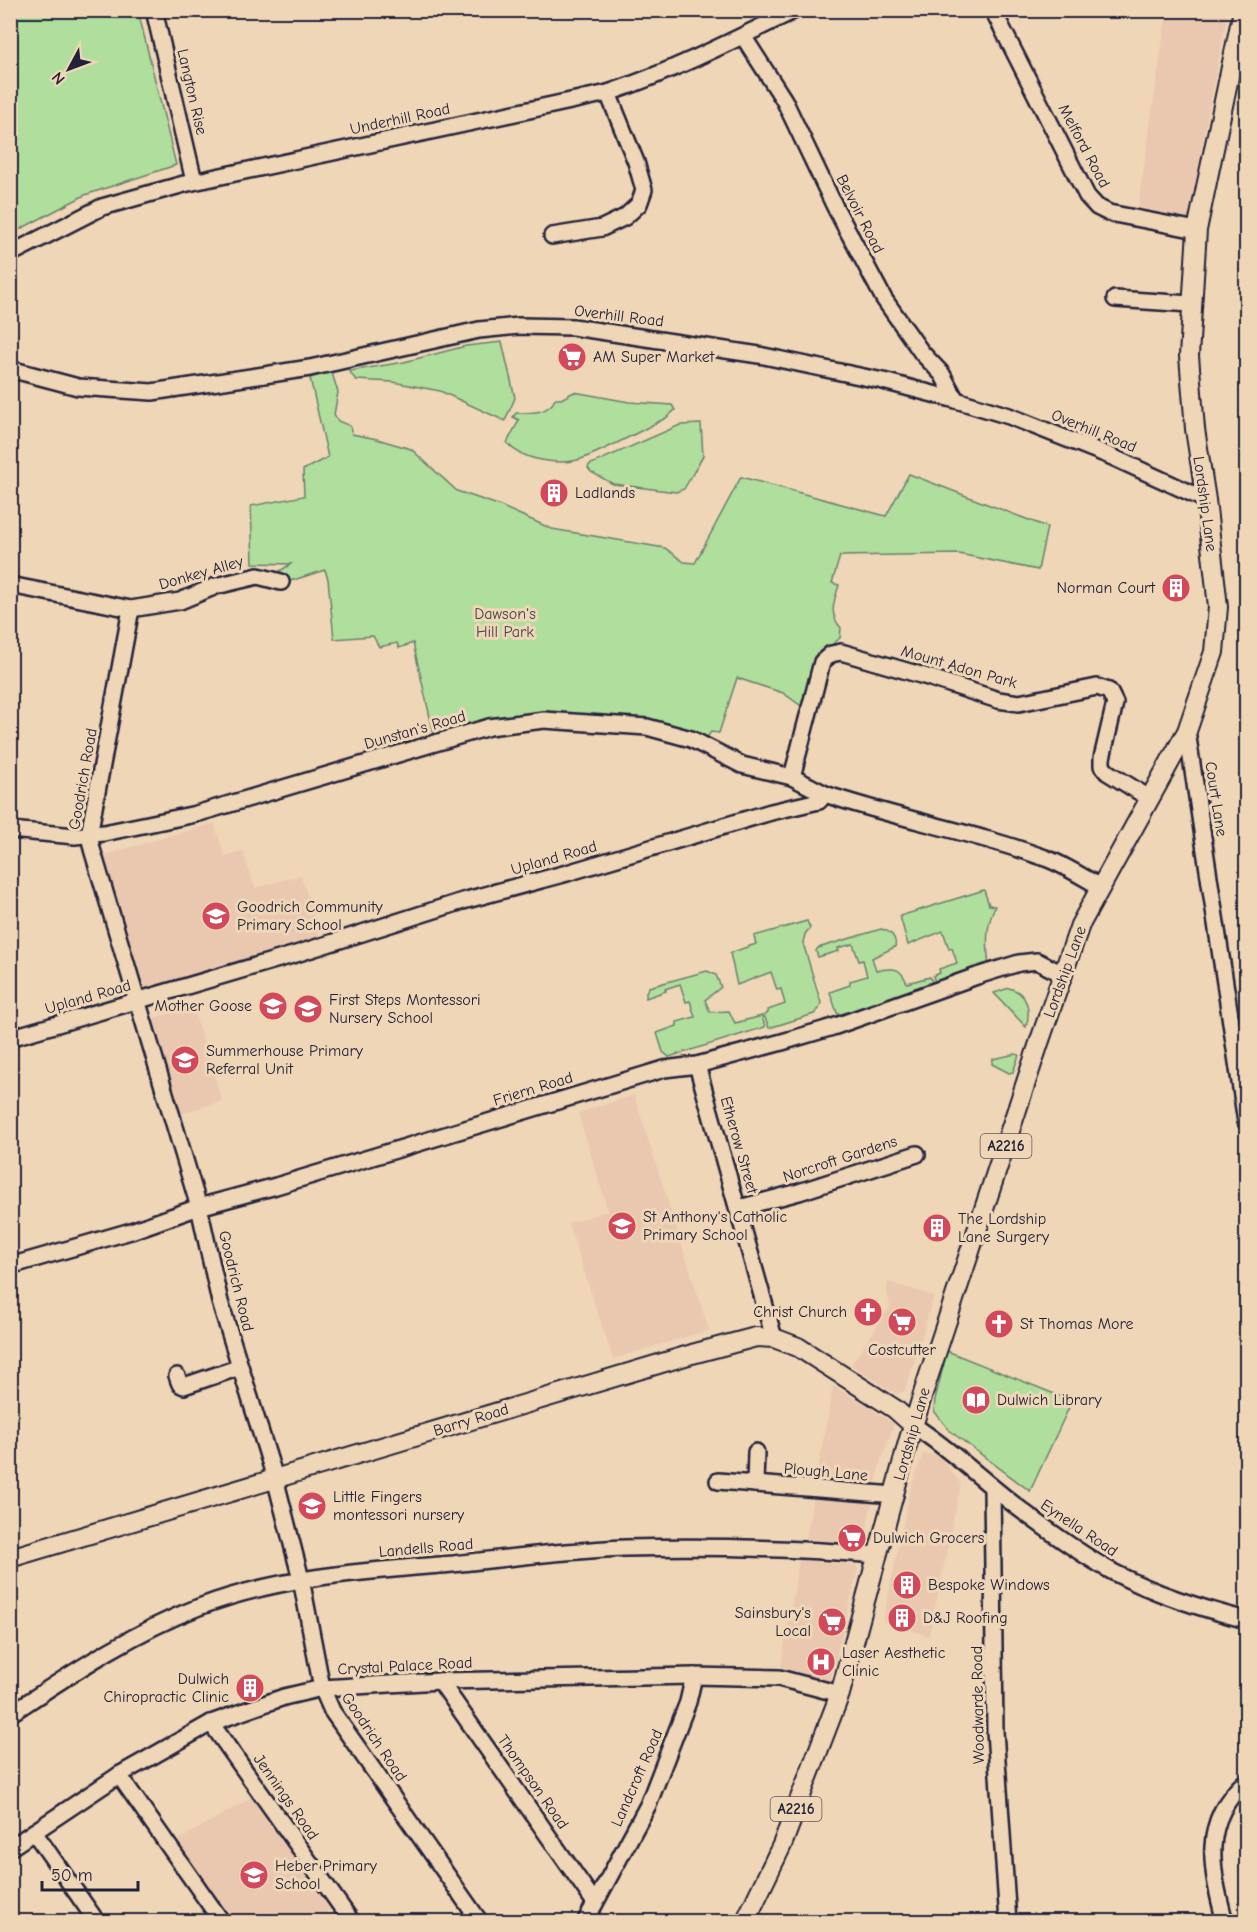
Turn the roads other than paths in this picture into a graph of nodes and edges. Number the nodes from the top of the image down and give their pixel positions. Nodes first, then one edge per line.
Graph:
1 (154, 10) edge
2 (795, 10) edge
3 (993, 10) edge
4 (1243, 10) edge
5 (743, 36) junction
6 (608, 93) junction
7 (194, 181) junction
8 (1197, 230) junction
9 (552, 236) dead end
10 (10, 254) edge
11 (1115, 299) dead end
12 (1191, 304) junction
13 (10, 369) edge
14 (956, 400) junction
15 (1206, 500) junction
16 (281, 582) dead end
17 (10, 585) edge
18 (131, 609) junction
19 (1187, 731) junction
20 (792, 777) junction
21 (825, 794) junction
22 (1149, 798) junction
23 (10, 830) edge
24 (89, 835) junction
25 (1101, 887) junction
26 (1064, 975) junction
27 (138, 1001) junction
28 (10, 1038) edge
29 (697, 1065) junction
30 (1246, 1122) edge
31 (917, 1154) dead end
32 (199, 1208) junction
33 (738, 1208) junction
34 (10, 1266) edge
35 (774, 1338) junction
36 (240, 1368) junction
37 (177, 1376) dead end
38 (913, 1425) junction
39 (756, 1452) dead end
40 (274, 1478) junction
41 (718, 1481) dead end
42 (755, 1484) junction
43 (992, 1488) junction
44 (895, 1495) junction
45 (878, 1555) junction
46 (10, 1558) edge
47 (301, 1579) junction
48 (1246, 1620) edge
49 (694, 1676) junction
50 (440, 1681) junction
51 (322, 1688) junction
52 (840, 1694) junction
53 (10, 1714) edge
54 (211, 1723) junction
55 (119, 1775) junction
56 (1246, 1781) edge
57 (34, 1832) junction
58 (10, 1848) edge
59 (596, 1903) junction
60 (97, 1922) edge
61 (222, 1922) edge
62 (352, 1922) edge
63 (480, 1922) edge
64 (585, 1922) edge
65 (745, 1922) edge
66 (1008, 1922) edge
67 (1225, 1922) edge

1 - 7 street, Langton Rise
2 - 5 street, Underhill Road
3 - 8 street, Melford Road
4 - 8 main road, Lordship Lane / A2216
5 - 6 street, Underhill Road
5 - 14 street, Belvoir Road
6 - 7 street, Underhill Road
6 - 9 street
7 - 10 street, Underhill Road
8 - 12 main road, Lordship Lane / A2216
11 - 12 street
12 - 15 main road, Lordship Lane / A2216
13 - 14 street, Overhill Road
14 - 15 street, Overhill Road
15 - 19 main road, Lordship Lane / A2216
16 - 18 street, Donkey Alley
17 - 18 street
18 - 24 street, Goodrich Road
19 - 22 main road, Lordship Lane / A2216
19 - 30 street, Court Lane
20 - 21 street, Dunstan's Road
20 - 22 street, Mount Adon Park
20 - 24 street, Dunstan's Road
21 - 25 street
21 - 27 street, Upland Road
22 - 25 main road, Lordship Lane / A2216
23 - 24 street, Dunstan's Road
24 - 27 street, Goodrich Road
25 - 26 main road, Lordship Lane / A2216
26 - 29 street, Friern Road
26 - 38 main road, Lordship Lane / A2216
27 - 28 street, Upland Road
27 - 32 street, Goodrich Road
29 - 32 street, Friern Road
29 - 33 street, Etherow Street
31 - 33 street, Norcroft Gardens
32 - 34 street, Friern Road
32 - 36 street, Goodrich Road
33 - 35 street, Etherow Street
35 - 38 main road, Barry Road
35 - 40 main road, Barry Road
36 - 37 street
36 - 40 street, Goodrich Road
38 - 43 street, Eynella Road
38 - 44 main road, Lordship Lane / A2216
39 - 42 street
40 - 46 main road, Barry Road
40 - 47 street, Goodrich Road
41 - 42 street, Plough Lane
42 - 44 street, Plough Lane
43 - 48 street, Eynella Road
43 - 66 street, Woodwarde Road
44 - 45 main road, Lordship Lane / A2216
45 - 47 street, Landells Road
45 - 52 main road, Lordship Lane / A2216
47 - 51 street, Goodrich Road
47 - 53 street, Landells Road
49 - 50 street, Crystal Palace Road
49 - 52 street, Crystal Palace Road
49 - 59 street, Landcroft Road
50 - 51 street, Crystal Palace Road
50 - 59 street, Thompson Road
51 - 54 street, Crystal Palace Road
51 - 63 street, Goodrich Road
52 - 65 main road, Lordship Lane / A2216
54 - 55 street, Crystal Palace Road
54 - 62 street, Jennings Road
55 - 57 street, Crystal Palace Road
55 - 61 street
56 - 67 street
57 - 58 street, Crystal Palace Road
57 - 60 street
59 - 64 street, Landcroft Road

